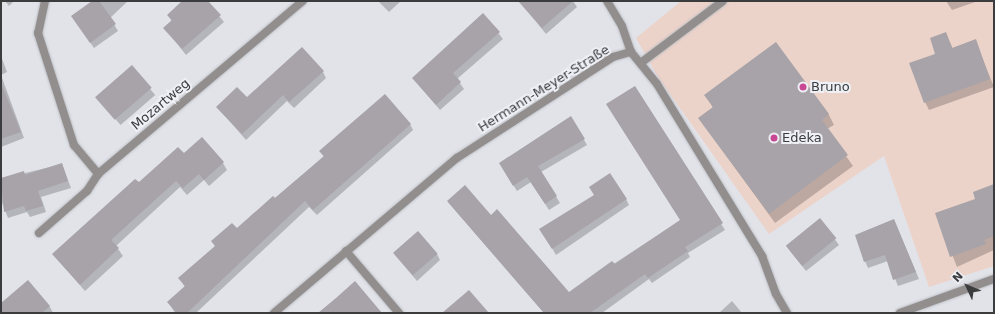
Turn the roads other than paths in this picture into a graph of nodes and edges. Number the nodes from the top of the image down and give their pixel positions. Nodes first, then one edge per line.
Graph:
1 (45, 1) edge
2 (303, 1) edge
3 (607, 1) edge
4 (724, 1) edge
5 (631, 52) junction
6 (642, 62) junction
7 (98, 174) junction
8 (39, 233) dead end
9 (346, 251) junction
10 (994, 279) edge
11 (274, 313) edge
12 (399, 313) edge
13 (787, 313) edge
14 (900, 313) edge

1 - 7 street
2 - 7 street, Mozartweg
3 - 5 street
4 - 6 street
5 - 6 street, Hermann-Meyer-Straße
5 - 9 street, Hermann-Meyer-Straße
6 - 13 street, Hermann-Meyer-Straße
7 - 8 street, Mozartweg
9 - 11 street, Hermann-Meyer-Straße
9 - 12 street
10 - 14 street

